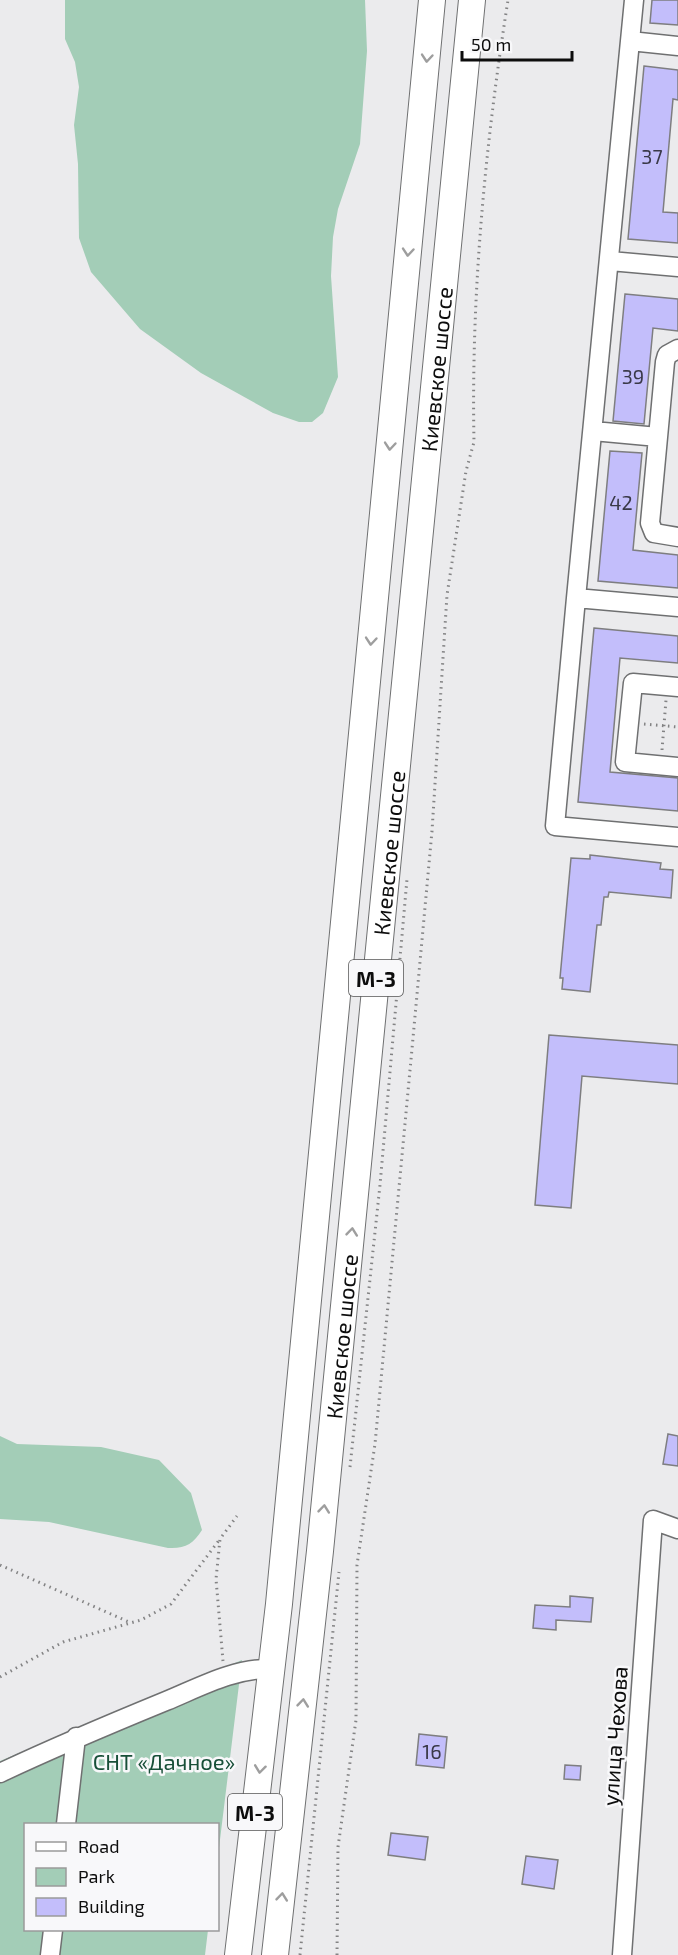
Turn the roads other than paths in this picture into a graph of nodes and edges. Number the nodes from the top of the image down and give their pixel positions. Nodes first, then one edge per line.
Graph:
1 (432, 0) edge
2 (472, 0) edge
3 (634, 0) edge
4 (630, 41) junction
5 (678, 46) edge
6 (610, 261) junction
7 (678, 267) edge
8 (678, 349) edge
9 (593, 431) junction
10 (658, 437) junction
11 (678, 537) edge
12 (576, 597) junction
13 (678, 607) edge
14 (673, 687) edge
15 (669, 766) edge
16 (678, 837) edge
17 (678, 1529) edge
18 (271, 1669) junction
19 (76, 1737) junction
20 (0, 1773) edge
21 (66, 1823) edge
22 (53, 1931) edge
23 (50, 1955) edge
24 (238, 1955) edge
25 (275, 1955) edge
26 (622, 1955) edge

1 -> 18 highway, Киевское шоссе / М-3
25 -> 2 highway, Киевское шоссе / М-3
3 - 4 street
4 - 5 street
4 - 6 street
6 - 7 street
6 - 9 street
8 - 10 street
9 - 10 street
9 - 12 street
10 - 11 street
12 - 13 street
12 - 16 street
14 - 15 street
17 - 26 street, улица Чехова
18 - 19 street
18 -> 24 highway, Киевское шоссе / М-3
19 - 20 street
19 - 21 street
22 - 23 street

